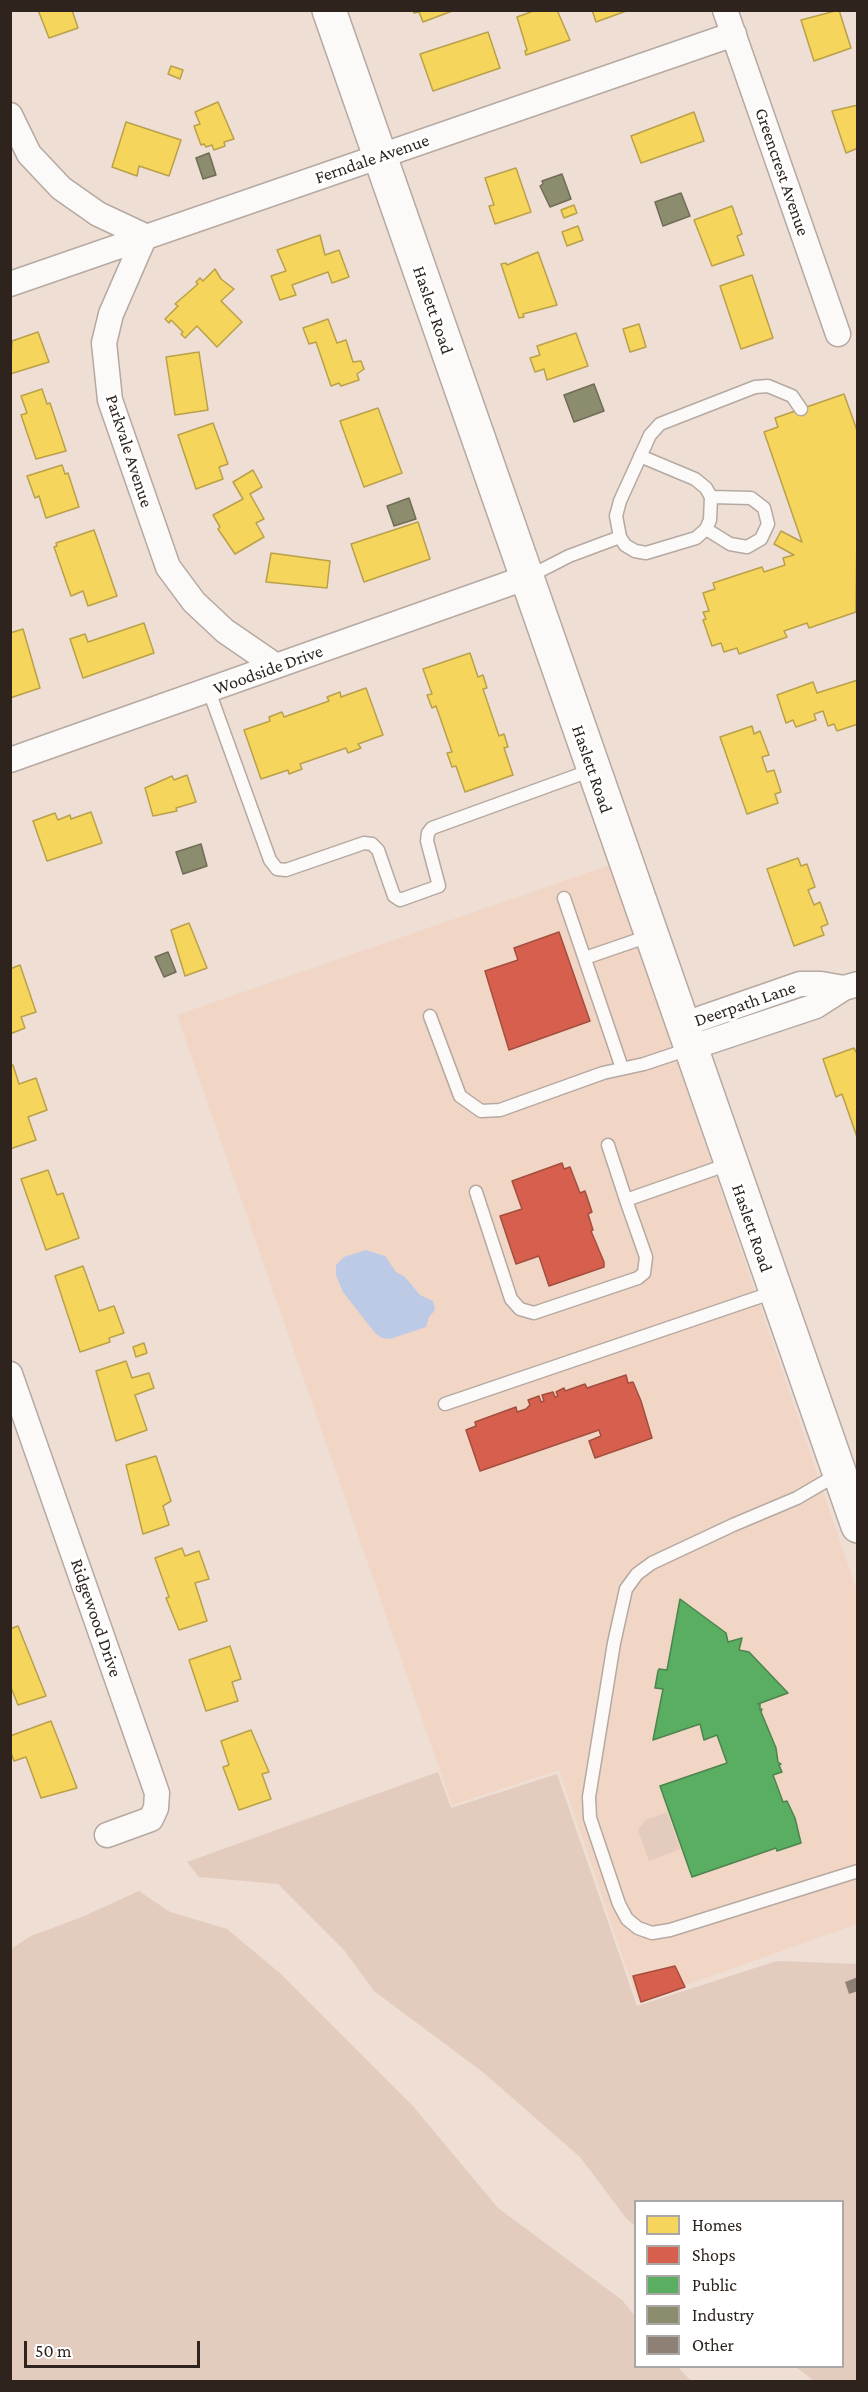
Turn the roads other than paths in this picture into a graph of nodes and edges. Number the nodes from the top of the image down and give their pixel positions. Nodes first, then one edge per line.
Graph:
1 (329, 10) edge
2 (725, 10) edge
3 (734, 34) junction
4 (10, 115) edge
5 (380, 156) junction
6 (145, 236) junction
7 (10, 284) edge
8 (838, 334) dead end
9 (801, 409) dead end
10 (640, 456) junction
11 (711, 497) junction
12 (706, 530) junction
13 (620, 537) junction
14 (525, 578) junction
15 (276, 666) junction
16 (209, 691) junction
17 (10, 760) edge
18 (593, 770) junction
19 (564, 898) dead end
20 (650, 936) junction
21 (585, 958) junction
22 (851, 986) edge
23 (430, 1017) dead end
24 (686, 1037) junction
25 (622, 1068) junction
26 (608, 1145) dead end
27 (729, 1164) junction
28 (476, 1192) dead end
29 (626, 1200) junction
30 (774, 1293) junction
31 (10, 1374) edge
32 (445, 1404) dead end
33 (848, 1470) edge
34 (858, 1526) edge
35 (107, 1835) dead end
36 (858, 1871) edge

1 - 5 main road, Haslett Road
2 - 3 street, Greencrest Avenue
3 - 5 street, Ferndale Avenue
3 - 8 street, Greencrest Avenue
4 - 6 street
5 - 6 street, Ferndale Avenue
5 - 14 main road, Haslett Road
6 - 7 street, Ferndale Avenue
6 - 15 street, Parkvale Avenue
9 - 10 lane
10 - 11 lane
10 - 13 lane
11 - 12 lane
11 - 12 lane
12 - 13 lane
13 - 14 lane
14 - 15 street, Woodside Drive
14 - 18 main road, Haslett Road
15 - 16 street, Woodside Drive
16 - 17 street, Woodside Drive
16 - 18 lane
18 - 20 main road, Haslett Road
19 - 21 lane
20 - 21 lane
20 - 24 main road, Haslett Road
21 - 25 lane
22 - 24 street, Deerpath Lane
23 - 25 lane
24 - 25 lane
24 - 27 main road, Haslett Road
26 - 29 lane
27 - 29 lane
27 - 30 main road, Haslett Road
28 - 29 lane
30 - 32 lane
30 - 33 main road, Haslett Road
31 - 35 street, Ridgewood Drive
33 - 34 main road, Haslett Road
33 - 36 lane

